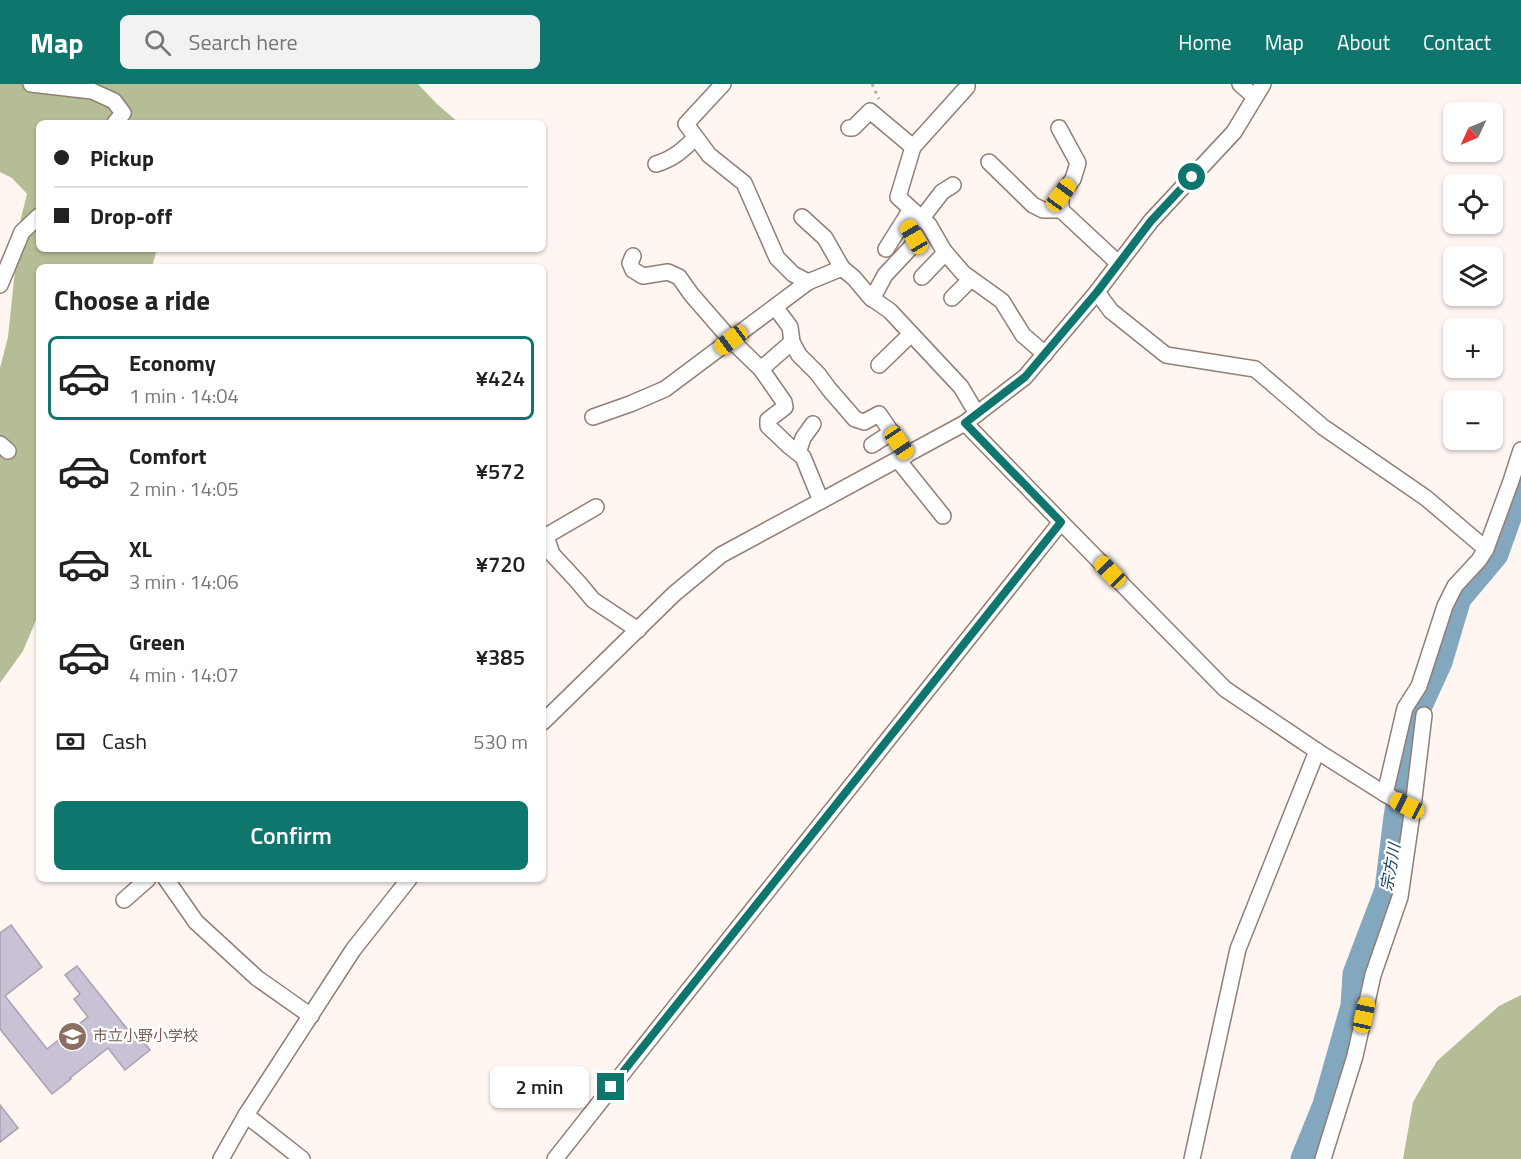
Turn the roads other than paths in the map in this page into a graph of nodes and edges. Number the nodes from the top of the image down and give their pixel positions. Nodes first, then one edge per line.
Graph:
1 (31, 84) edge
2 (723, 84) edge
3 (967, 84) edge
4 (1240, 84) edge
5 (1259, 91) edge
6 (117, 120) edge
7 (849, 128) dead end
8 (1059, 128) dead end
9 (695, 138) junction
10 (913, 147) junction
11 (989, 162) dead end
12 (656, 164) dead end
13 (953, 184) dead end
14 (1061, 210) junction
15 (913, 216) junction
16 (801, 217) dead end
17 (36, 219) edge
18 (886, 249) dead end
19 (945, 253) junction
20 (633, 256) dead end
21 (1118, 263) junction
22 (842, 268) junction
23 (922, 277) dead end
24 (971, 279) junction
25 (808, 282) junction
26 (0, 285) edge
27 (1097, 292) junction
28 (872, 298) junction
29 (951, 298) dead end
30 (775, 307) junction
31 (911, 334) junction
32 (731, 340) junction
33 (792, 342) junction
34 (1046, 354) junction
35 (879, 364) dead end
36 (761, 369) junction
37 (593, 417) dead end
38 (971, 418) junction
39 (813, 424) dead end
40 (891, 432) junction
41 (872, 445) dead end
42 (1521, 450) edge
43 (798, 453) junction
44 (902, 457) junction
45 (820, 501) junction
46 (596, 507) dead end
47 (943, 516) dead end
48 (1061, 522) junction
49 (1486, 549) junction
50 (547, 556) edge
51 (638, 630) junction
52 (1424, 716) dead end
53 (546, 719) edge
54 (1317, 751) junction
55 (1387, 795) junction
56 (1410, 806) junction
57 (145, 882) edge
58 (168, 882) edge
59 (406, 882) edge
60 (124, 900) dead end
61 (311, 1016) junction
62 (246, 1116) junction
63 (221, 1159) edge
64 (302, 1159) edge
65 (555, 1159) edge
66 (1192, 1159) edge
67 (1323, 1159) edge

1 - 6 street
2 - 9 street
3 - 10 street
4 - 5 street
5 - 21 street
7 - 10 street
8 - 14 street
9 - 12 street
9 - 25 street
10 - 15 street
11 - 14 street
13 - 15 street
14 - 21 street
15 - 18 street
15 - 19 street
15 - 28 street
16 - 22 street
17 - 26 street
19 - 23 street
19 - 24 street
20 - 32 street
21 - 27 street
22 - 25 street
22 - 28 street
24 - 29 street
24 - 34 street
25 - 30 street
27 - 34 street
27 - 49 street
28 - 31 street
30 - 32 street
30 - 33 street
31 - 35 street
31 - 38 street
32 - 36 street
32 - 37 street
33 - 36 street
33 - 40 street
34 - 38 street
36 - 43 street
38 - 44 street
38 - 48 street
39 - 43 street
40 - 41 street
40 - 44 street
42 - 49 street
43 - 45 street
44 - 45 street
44 - 47 street
45 - 51 street
46 - 50 street
48 - 54 street
48 - 65 street
49 - 55 street
50 - 51 street
51 - 53 street
52 - 56 street
54 - 55 street
54 - 66 street
55 - 56 street
56 - 67 street
57 - 60 street
58 - 61 street
59 - 61 street
61 - 62 street
62 - 63 street
62 - 64 street

